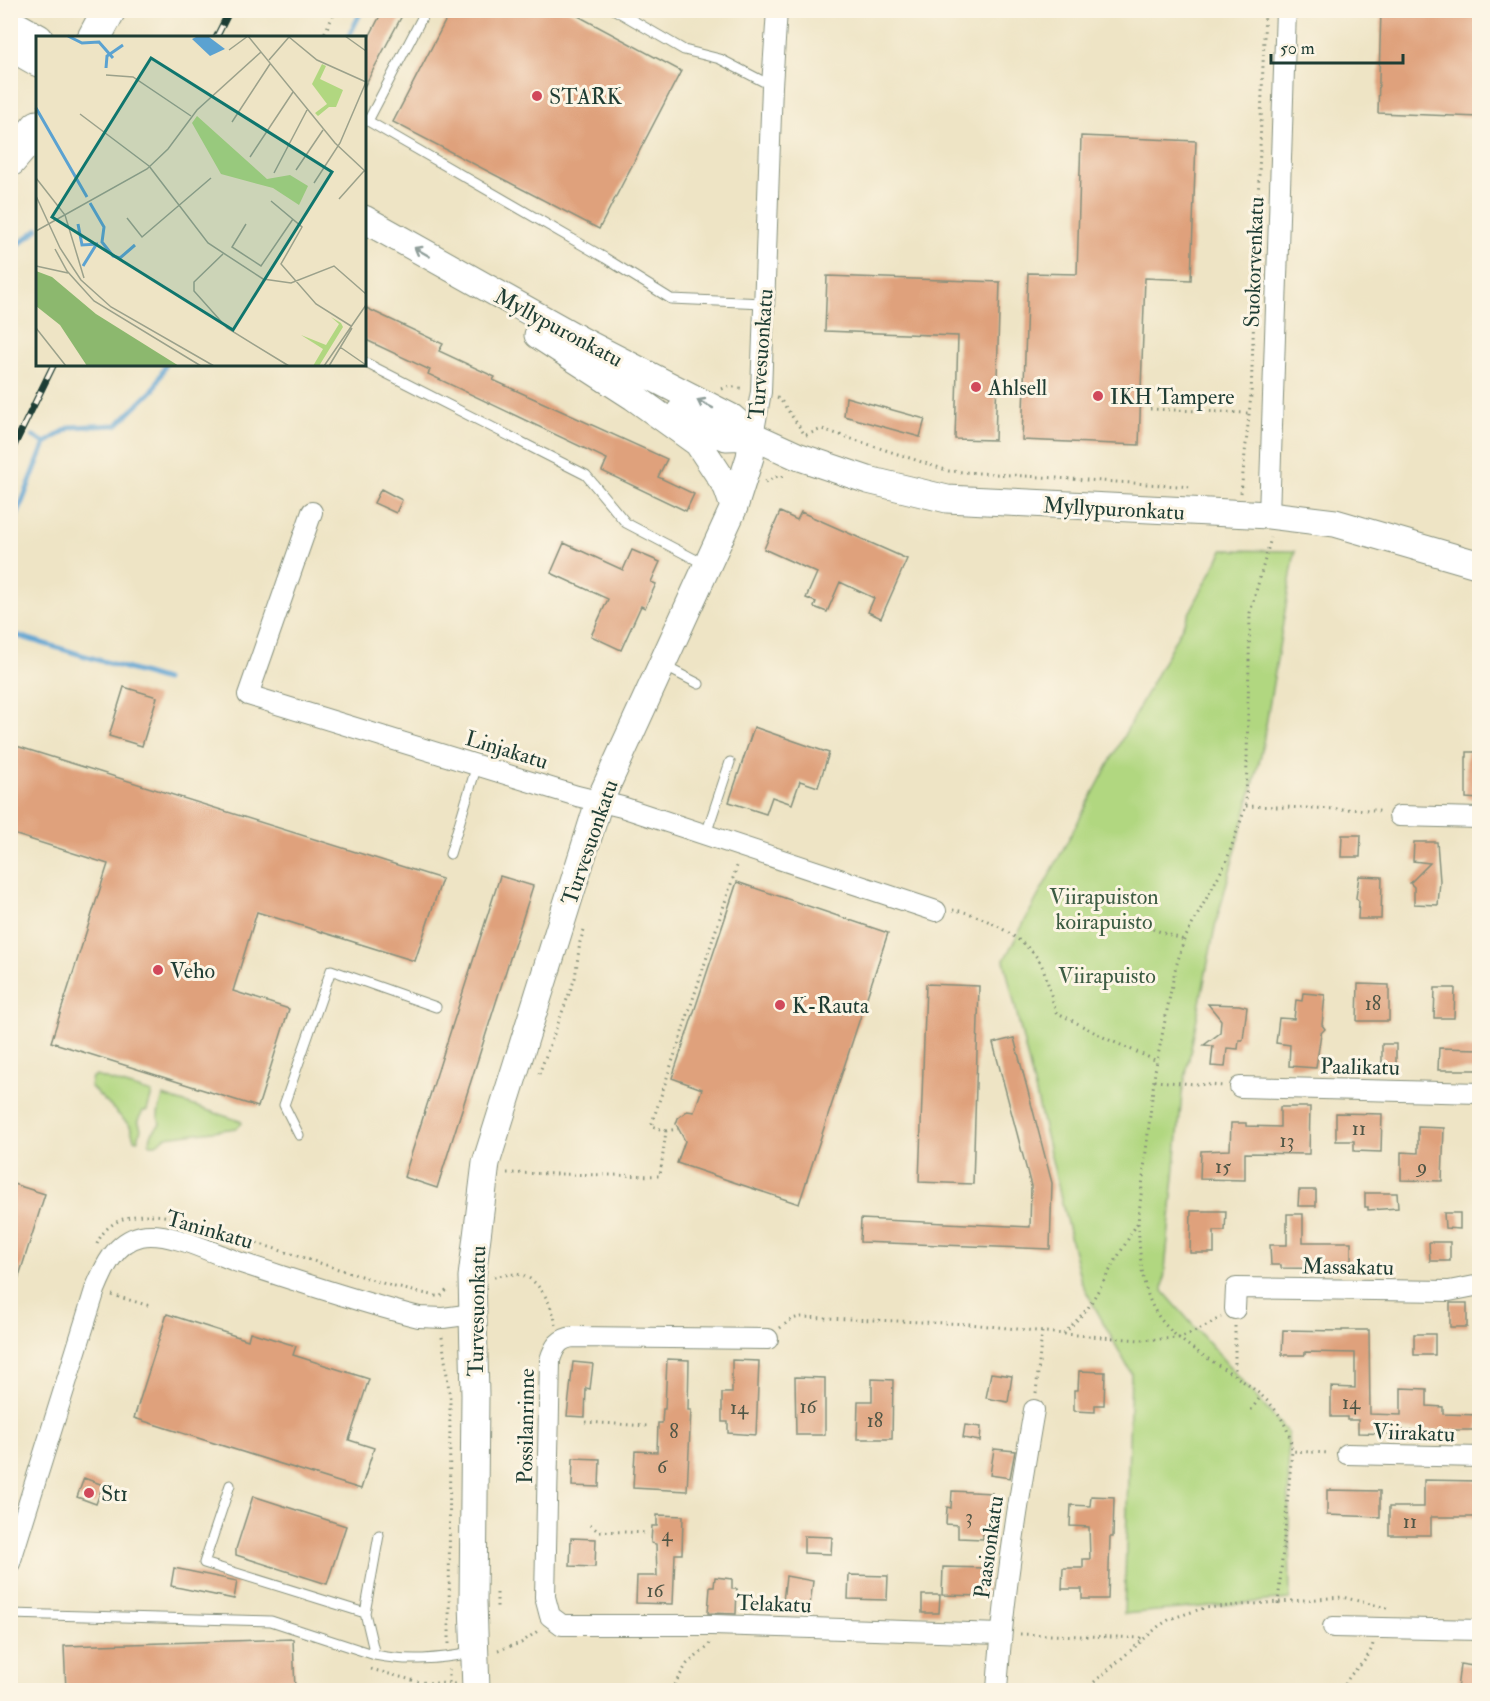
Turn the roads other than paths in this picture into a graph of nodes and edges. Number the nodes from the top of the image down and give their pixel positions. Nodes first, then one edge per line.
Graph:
1 (108, 10) edge
2 (426, 10) edge
3 (615, 10) edge
4 (777, 10) edge
5 (1286, 10) edge
6 (19, 33) edge
7 (95, 36) edge
8 (36, 60) edge
9 (772, 86) junction
10 (36, 129) edge
11 (10, 160) edge
12 (366, 220) edge
13 (366, 242) edge
14 (764, 303) junction
15 (527, 328) junction
16 (366, 363) edge
17 (753, 436) junction
18 (734, 507) junction
19 (312, 512) dead end
20 (1270, 527) junction
21 (1479, 565) edge
22 (708, 566) junction
23 (662, 665) junction
24 (699, 684) dead end
25 (730, 762) dead end
26 (477, 765) junction
27 (599, 802) junction
28 (1399, 816) road end
29 (1479, 818) edge
30 (706, 834) junction
31 (450, 854) dead end
32 (936, 911) road end
33 (436, 1007) dead end
34 (1240, 1087) road end
35 (1479, 1093) edge
36 (299, 1135) dead end
37 (1479, 1284) edge
38 (1235, 1309) road end
39 (473, 1314) junction
40 (768, 1339) road end
41 (1034, 1410) road end
42 (1347, 1454) road end
43 (1479, 1458) edge
44 (230, 1485) dead end
45 (379, 1535) dead end
46 (10, 1563) edge
47 (365, 1613) junction
48 (10, 1614) edge
49 (550, 1616) joint
50 (1333, 1627) dead end
51 (1479, 1630) edge
52 (1000, 1634) junction
53 (474, 1653) junction
54 (375, 1655) junction
55 (487, 1687) edge
56 (997, 1690) edge

1 - 7 highway
2 - 14 lane
3 - 9 lane
4 - 9 street, Turvesuonkatu
5 - 20 street, Suokorvenkatu
6 - 8 main road
9 - 14 street, Turvesuonkatu
10 - 11 highway
17 -> 12 main road, Myllypuronkatu
13 - 15 main road, Myllypuronkatu
14 - 17 street, Turvesuonkatu
15 - 17 main road, Myllypuronkatu
15 - 18 main road
16 - 22 lane
17 - 18 main road, Turvesuonkatu
17 - 20 main road, Myllypuronkatu
18 - 22 main road, Turvesuonkatu
19 - 26 street, Linjakatu
20 - 21 main road, Myllypuronkatu
22 - 23 main road, Turvesuonkatu
23 - 24 lane
23 - 27 main road, Turvesuonkatu
25 - 30 lane
26 - 27 street, Linjakatu
26 - 31 lane
27 - 30 street, Linjakatu
27 - 39 main road, Turvesuonkatu
28 - 29 street
30 - 32 street, Linjakatu
33 - 36 lane
34 - 35 street, Paalikatu
37 - 38 street, Massakatu
39 - 46 street, Taninkatu
39 - 53 main road, Turvesuonkatu
40 - 49 street, Possilanrinne
41 - 52 street, Paasionkatu
42 - 43 street, Viirakatu
44 - 47 lane
45 - 47 lane
47 - 54 lane
48 - 54 lane
49 - 52 street, Telakatu
50 - 51 street
52 - 56 street, Paasionkatu
53 - 54 lane
53 - 55 main road, Turvesuonkatu

